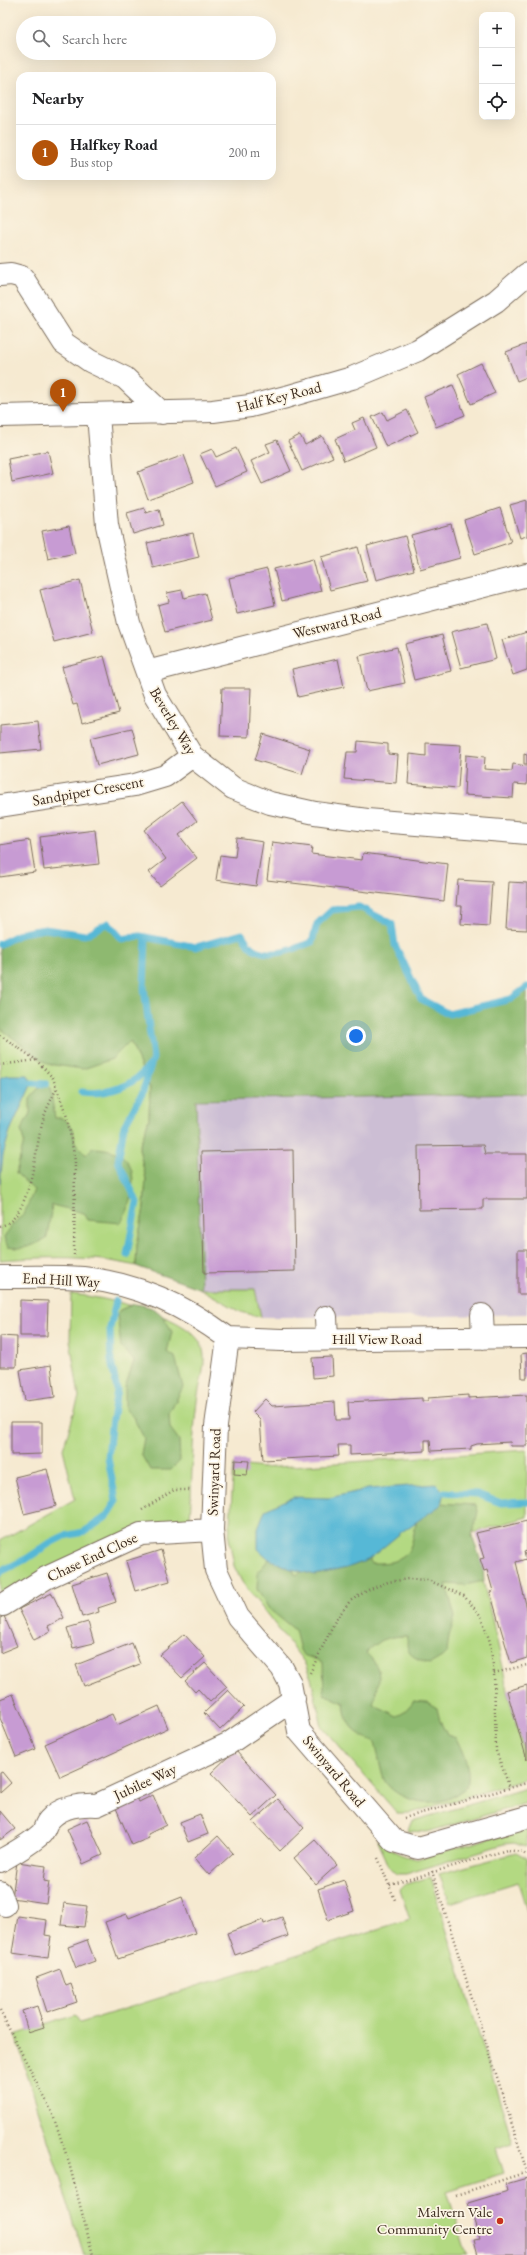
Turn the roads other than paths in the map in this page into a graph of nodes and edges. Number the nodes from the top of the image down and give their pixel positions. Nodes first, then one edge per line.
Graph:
1 (527, 274) edge
2 (0, 275) edge
3 (162, 413) junction
4 (98, 415) junction
5 (0, 416) edge
6 (527, 575) edge
7 (147, 672) junction
8 (192, 756) junction
9 (0, 806) edge
10 (527, 833) edge
11 (0, 1277) edge
12 (482, 1315) dead end
13 (326, 1317) dead end
14 (527, 1337) edge
15 (228, 1338) junction
16 (483, 1338) junction
17 (327, 1339) junction
18 (212, 1530) junction
19 (3, 1605) dead end
20 (294, 1699) junction
21 (527, 1817) edge
22 (0, 1861) edge

1 - 3 street, Half Key Road
2 - 3 street
3 - 4 street, Half Key Road
4 - 5 street, Half Key Road
4 - 7 street, Beverley Way
6 - 7 street, Westward Road
7 - 8 street, Beverley Way
8 - 9 street, Sandpiper Crescent
8 - 10 street, Beverley Way
11 - 15 street, End Hill Way
12 - 16 street
13 - 17 street
14 - 16 street, Hill View Road
15 - 17 street, Hill View Road
15 - 18 street, Swinyard Road
16 - 17 street, Hill View Road
18 - 19 street, Chase End Close
18 - 20 street, Swinyard Road
20 - 21 street, Swinyard Road
20 - 22 street, Jubilee Way

